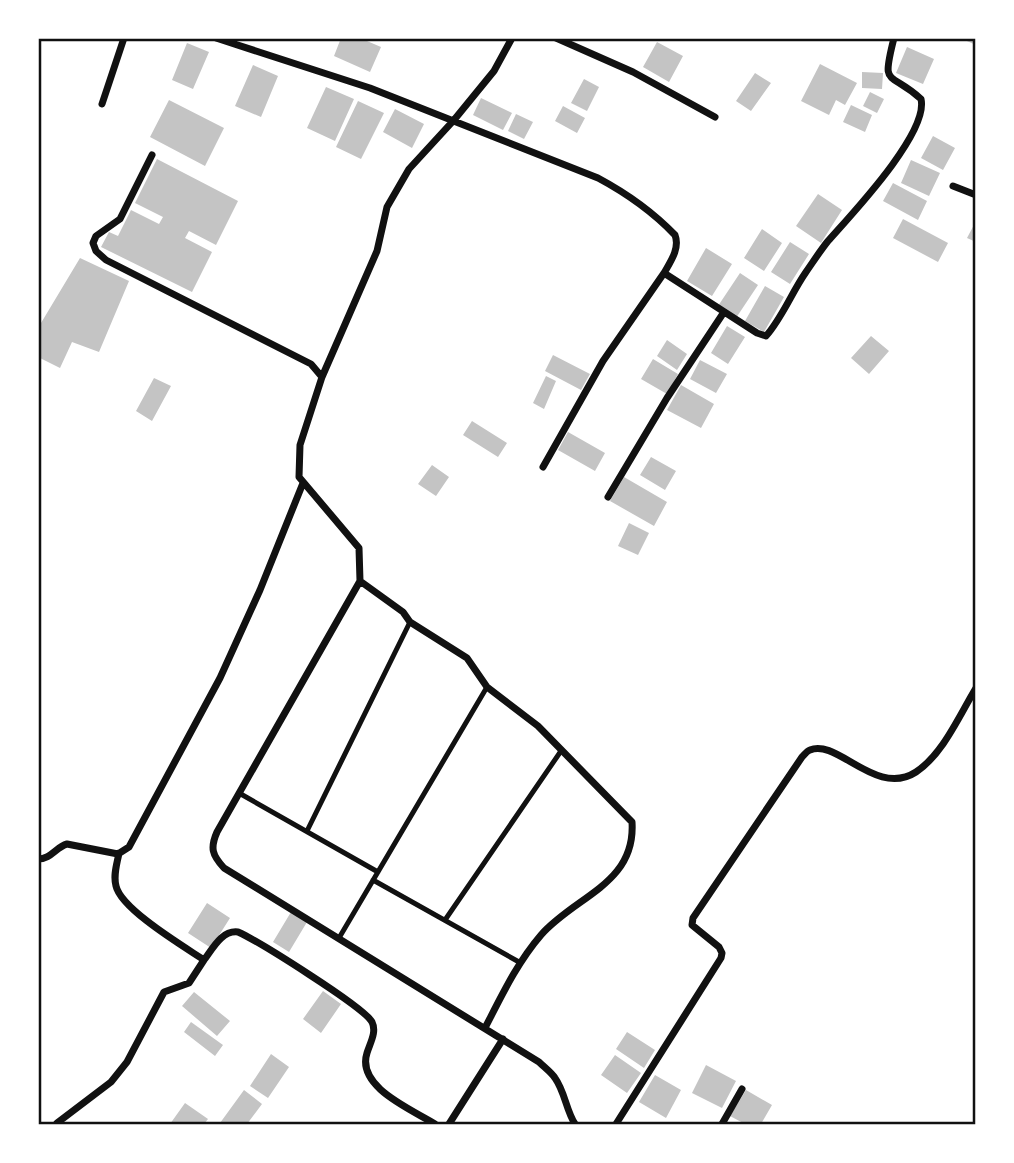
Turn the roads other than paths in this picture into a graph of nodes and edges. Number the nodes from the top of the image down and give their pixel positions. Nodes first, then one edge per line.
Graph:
1 (124, 38) edge
2 (216, 38) edge
3 (512, 38) edge
4 (556, 38) edge
5 (894, 38) edge
6 (102, 104) dead end
7 (715, 117) dead end
8 (454, 120) junction
9 (152, 155) dead end
10 (953, 186) dead end
11 (975, 195) edge
12 (664, 273) junction
13 (724, 312) junction
14 (322, 377) junction
15 (543, 467) dead end
16 (303, 483) junction
17 (608, 497) dead end
18 (360, 581) junction
19 (410, 622) junction
20 (487, 687) junction
21 (975, 688) edge
22 (561, 751) junction
23 (239, 793) junction
24 (306, 831) junction
25 (120, 853) junction
26 (38, 859) edge
27 (378, 873) junction
28 (373, 880) junction
29 (445, 920) junction
30 (339, 938) junction
31 (204, 960) junction
32 (519, 962) junction
33 (485, 1028) junction
34 (503, 1039) junction
35 (742, 1088) dead end
36 (57, 1123) dead end
37 (435, 1125) edge
38 (449, 1125) edge
39 (575, 1125) edge
40 (616, 1125) edge
41 (722, 1125) edge

1 - 6 street
2 - 8 street
3 - 8 street
4 - 7 street
5 - 13 street
8 - 12 street
8 - 14 street
9 - 14 street
10 - 11 street
12 - 13 street
12 - 15 street
13 - 17 street
14 - 16 street
16 - 18 street
16 - 25 street
18 - 19 street
18 - 23 street
19 - 20 street
19 - 24 lane
20 - 22 street
20 - 27 lane
21 - 40 street
22 - 29 lane
22 - 32 street
23 - 24 lane
23 - 30 street
24 - 27 lane
25 - 26 street
25 - 31 street
27 - 28 lane
28 - 29 lane
28 - 30 lane
29 - 32 lane
30 - 33 street
31 - 36 street
31 - 37 street
32 - 33 street
33 - 34 street
34 - 38 street
34 - 39 street
35 - 41 street

